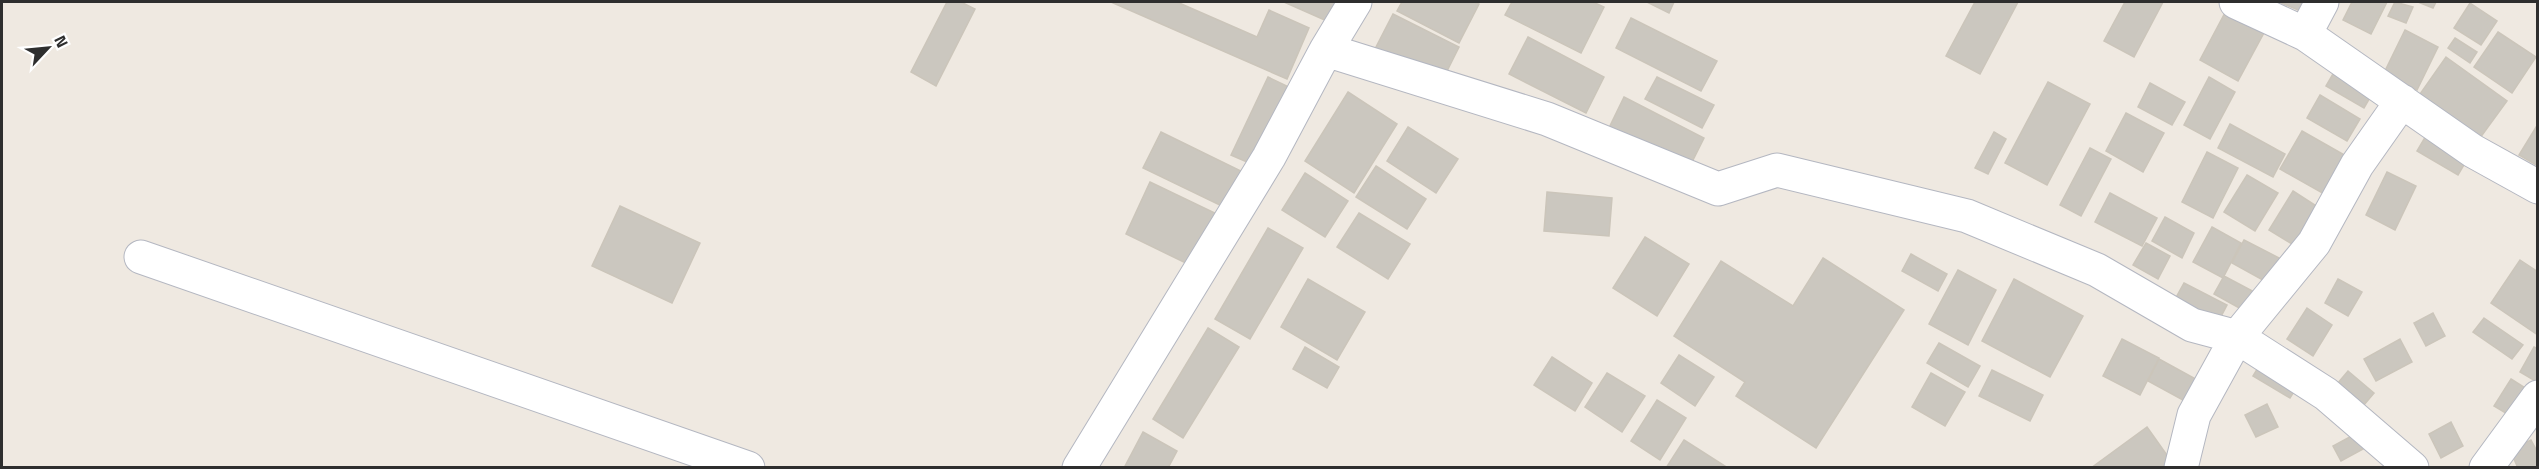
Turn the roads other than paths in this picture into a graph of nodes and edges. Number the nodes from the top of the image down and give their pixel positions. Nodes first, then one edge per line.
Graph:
1 (1355, 2) edge
2 (2236, 2) edge
3 (2322, 2) edge
4 (2305, 33) junction
5 (1326, 50) junction
6 (2402, 100) junction
7 (2538, 187) edge
8 (141, 257) dead end
9 (2237, 337) junction
10 (2538, 397) edge
11 (748, 468) edge
12 (1079, 468) edge
13 (2181, 468) edge
14 (2412, 468) edge
15 (2486, 468) edge

1 - 5 street
2 - 4 street
3 - 4 street
4 - 6 street
5 - 9 street
5 - 12 street
6 - 7 street
6 - 9 street
8 - 11 street
9 - 13 street
9 - 14 street
10 - 15 street

